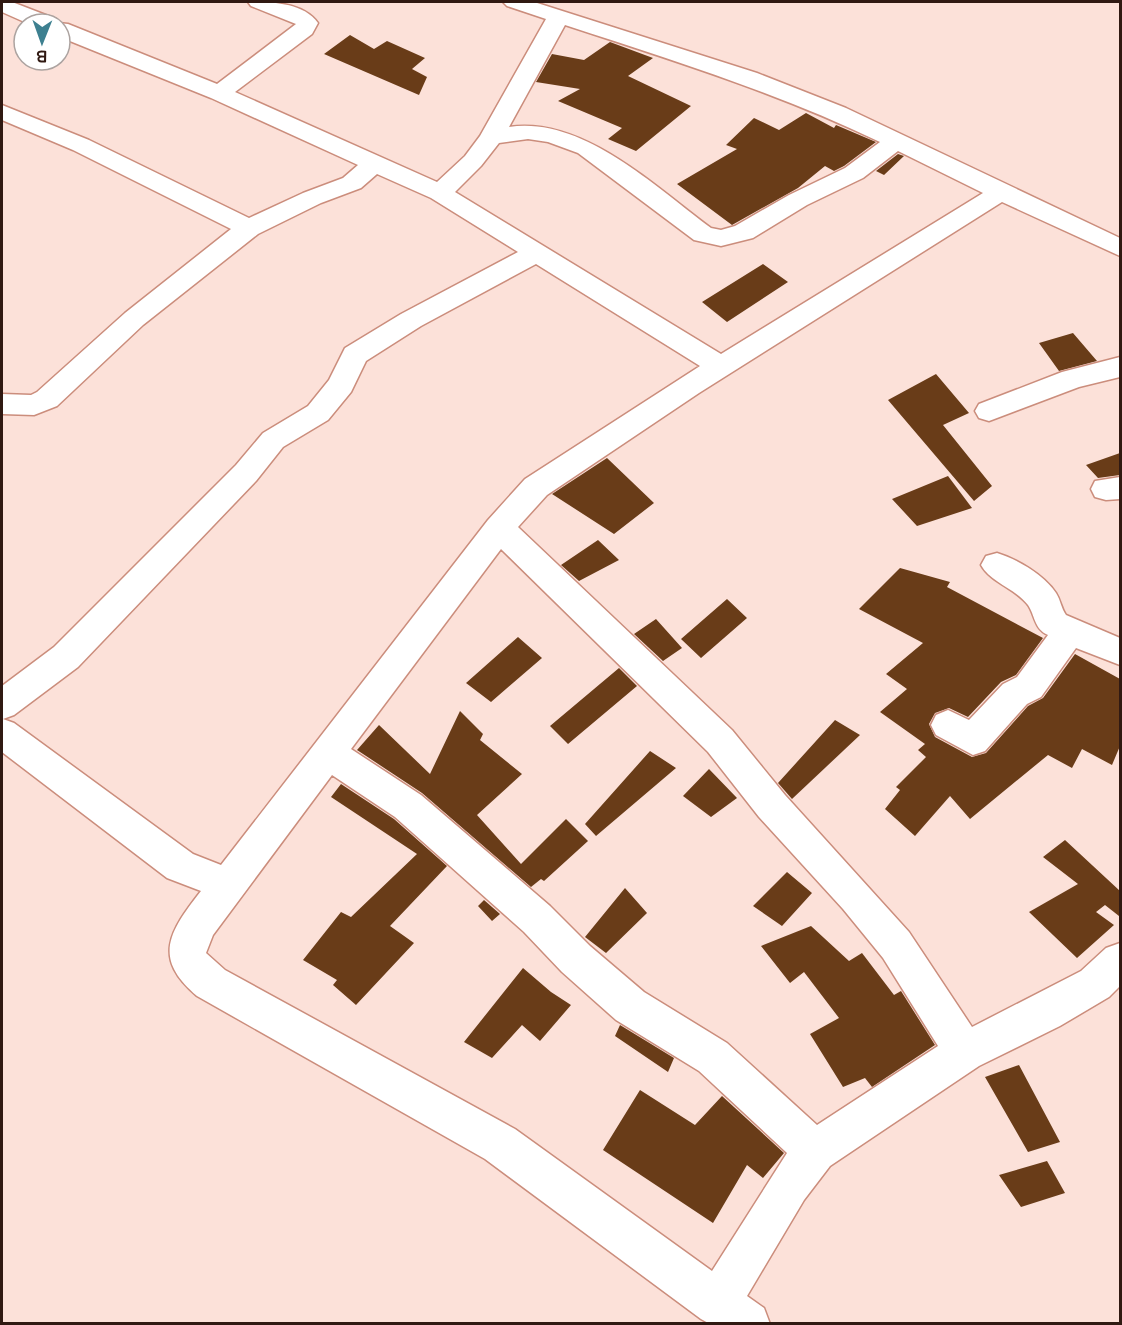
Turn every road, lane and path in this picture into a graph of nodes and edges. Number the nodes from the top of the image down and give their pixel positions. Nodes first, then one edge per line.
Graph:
1 (258, 2) edge
2 (514, 2) edge
3 (2, 5) edge
4 (19, 12) edge
5 (559, 16) junction
6 (72, 34) edge
7 (219, 93) junction
8 (2, 112) edge
9 (491, 138) junction
10 (899, 141) junction
11 (374, 164) junction
12 (440, 192) junction
13 (1001, 192) junction
14 (249, 228) junction
15 (1120, 248) edge
16 (537, 253) junction
17 (720, 366) junction
18 (1120, 367) edge
19 (2, 404) edge
20 (989, 411) dead end
21 (500, 528) junction
22 (997, 565) dead end
23 (1070, 631) junction
24 (1120, 652) edge
25 (2, 705) edge
26 (948, 725) dead end
27 (2, 733) edge
28 (328, 753) junction
29 (228, 885) junction
30 (1120, 961) edge
31 (965, 1052) junction
32 (815, 1151) junction
33 (733, 1313) edge

1 - 7 street
2 - 5 street
3 - 4 street
5 - 9 street
5 - 10 street
6 - 7 street
7 - 11 street
8 - 14 street
9 - 10 street
9 - 12 street
10 - 13 street
11 - 12 street
11 - 14 street
12 - 16 street
13 - 15 street
13 - 17 street
14 - 19 street
16 - 17 street
16 - 25 street
17 - 21 street
18 - 20 street
21 - 28 street
21 - 31 street
22 - 23 street
23 - 24 street
23 - 26 street
27 - 29 street
28 - 29 street
28 - 32 street
29 - 33 street
30 - 31 street
31 - 32 street
32 - 33 street

